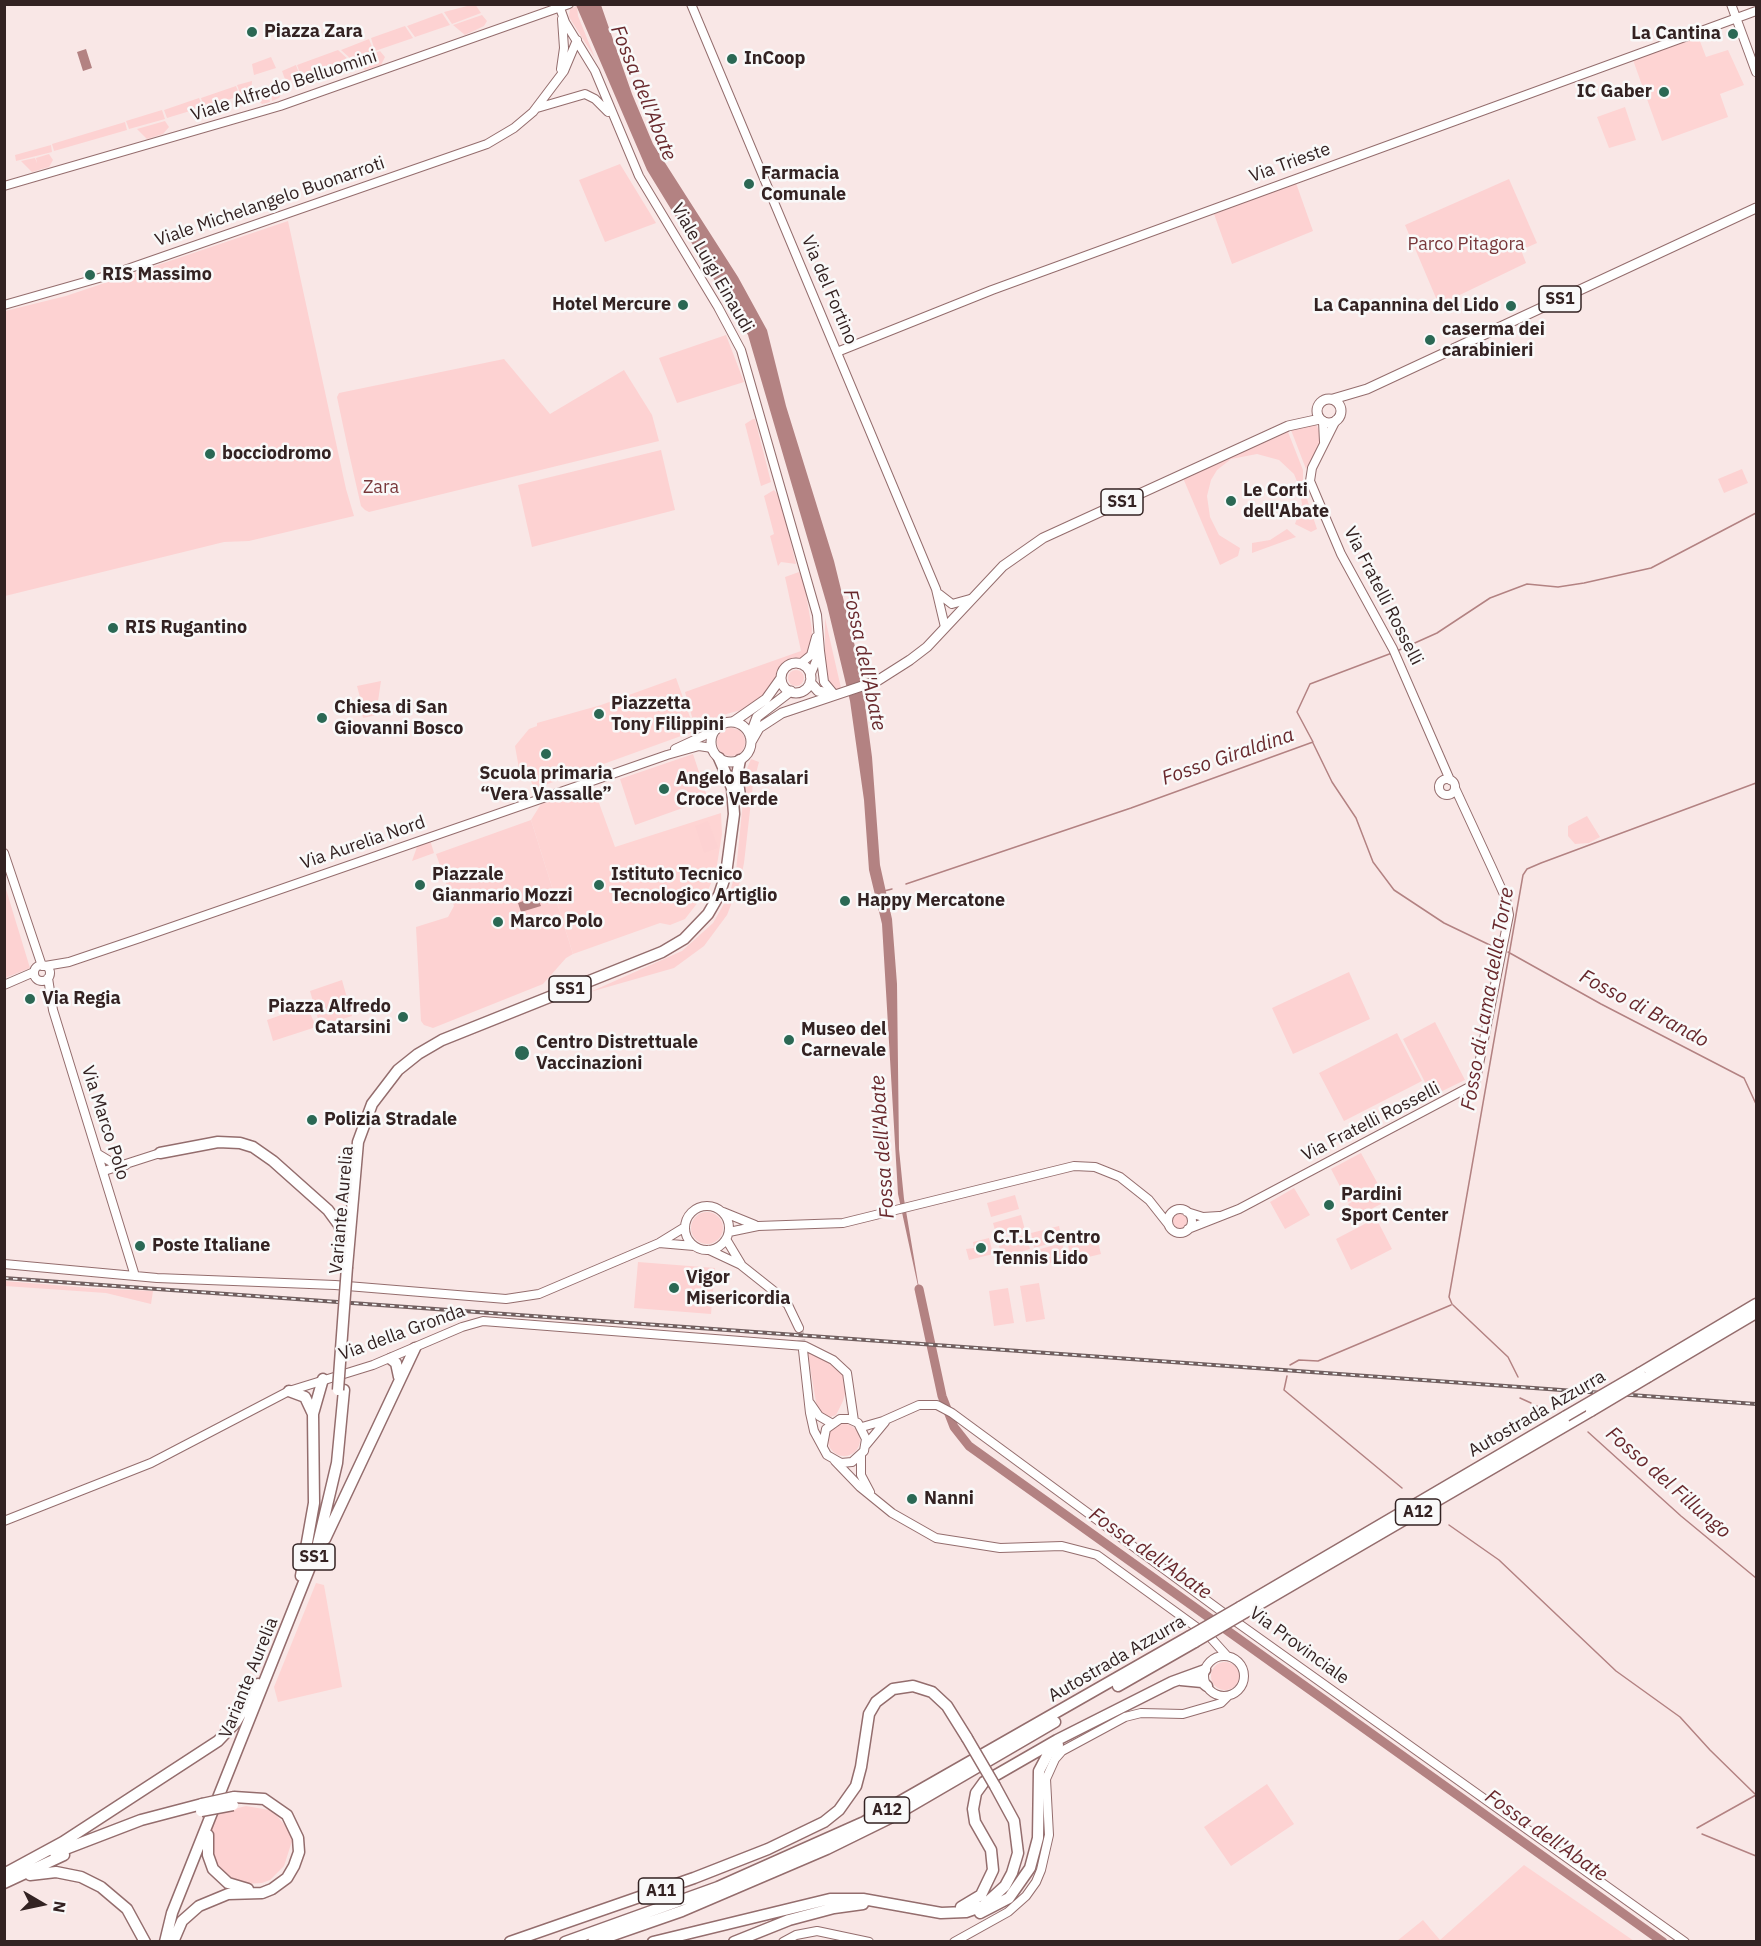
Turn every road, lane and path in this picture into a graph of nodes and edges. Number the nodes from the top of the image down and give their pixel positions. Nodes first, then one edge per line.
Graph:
1 (569, 4) edge
2 (691, 4) edge
3 (1731, 4) edge
4 (560, 10) junction
5 (1756, 11) edge
6 (1737, 19) junction
7 (577, 40) junction
8 (1756, 72) edge
9 (558, 79) junction
10 (536, 108) junction
11 (615, 121) junction
12 (4, 186) edge
13 (1756, 209) edge
14 (4, 305) edge
15 (837, 352) junction
16 (1367, 389) junction
17 (1333, 399) junction
18 (1318, 405) junction
19 (1338, 416) junction
20 (1321, 420) junction
21 (1288, 426) junction
22 (1322, 451) junction
23 (970, 599) junction
24 (946, 607) junction
25 (956, 615) junction
26 (945, 627) junction
27 (818, 628) junction
28 (820, 651) junction
29 (800, 664) junction
30 (781, 678) junction
31 (808, 682) junction
32 (791, 691) junction
33 (839, 694) junction
34 (782, 713) junction
35 (733, 722) junction
36 (716, 730) junction
37 (751, 739) junction
38 (712, 748) junction
39 (667, 755) junction
40 (1439, 757) junction
41 (719, 758) junction
42 (740, 760) junction
43 (1440, 783) junction
44 (1451, 788) junction
45 (4, 853) edge
46 (42, 976) junction
47 (4, 985) edge
48 (160, 1153) joint
49 (98, 1154) junction
50 (120, 1166) junction
51 (103, 1169) junction
52 (109, 1189) junction
53 (355, 1191) junction
54 (1149, 1200) junction
55 (1175, 1210) junction
56 (723, 1212) junction
57 (1186, 1212) junction
58 (353, 1214) junction
59 (1226, 1215) junction
60 (1168, 1224) junction
61 (758, 1226) junction
62 (685, 1227) junction
63 (1188, 1229) junction
64 (728, 1236) junction
65 (659, 1243) junction
66 (694, 1246) junction
67 (348, 1250) junction
68 (709, 1250) junction
69 (4, 1264) edge
70 (741, 1265) junction
71 (350, 1268) junction
72 (135, 1276) junction
73 (1756, 1304) edge
74 (1756, 1313) edge
75 (799, 1328) tunnel mouth
76 (415, 1348) junction
77 (802, 1350) tunnel mouth
78 (391, 1359) junction
79 (1644, 1375) junction
80 (399, 1377) junction
81 (322, 1379) junction
82 (289, 1391) junction
83 (850, 1394) junction
84 (810, 1402) junction
85 (313, 1414) junction
86 (888, 1419) junction
87 (835, 1421) junction
88 (854, 1421) junction
89 (862, 1427) junction
90 (823, 1445) junction
91 (866, 1445) junction
92 (861, 1455) junction
93 (836, 1461) junction
94 (871, 1496) junction
95 (4, 1521) edge
96 (305, 1574) junction
97 (1243, 1609) junction
98 (1210, 1637) junction
99 (1192, 1639) junction
100 (1227, 1656) junction
101 (1208, 1665) junction
102 (1172, 1682) junction
103 (258, 1684) junction
104 (1208, 1688) junction
105 (1228, 1696) junction
106 (1199, 1711) junction
107 (1070, 1736) junction
108 (233, 1801) junction
109 (205, 1810) junction
110 (4, 1876) edge
111 (4, 1884) edge
112 (881, 1902) junction
113 (682, 1911) junction
114 (941, 1913) junction
115 (145, 1941) edge
116 (163, 1941) edge
117 (172, 1941) edge
118 (510, 1941) edge
119 (565, 1941) edge
120 (593, 1941) edge
121 (607, 1941) edge
122 (653, 1941) edge
123 (734, 1941) edge
124 (783, 1941) edge
125 (869, 1941) edge
126 (954, 1941) edge
127 (1685, 1941) edge

1 - 4 street, Viale Alfredo Belluomini
2 - 15 street, Via del Fortino
3 - 6 street
4 - 7 street, Viale Luigi Einaudi
4 - 9 street, Viale Michelangelo Buonarroti
4 - 12 street, Viale Alfredo Belluomini
5 - 6 street, Via Trieste
6 - 8 street
6 - 15 street, Via Trieste
7 - 9 street, Viale Michelangelo Buonarroti
7 - 11 street, Viale Luigi Einaudi
9 - 10 street, Viale Michelangelo Buonarroti
10 - 11 street, Viale Michelangelo Buonarroti
10 - 14 street, Viale Michelangelo Buonarroti
11 - 27 street, Viale Luigi Einaudi
13 - 16 main road, SS1
15 - 24 street, Via del Fortino
16 - 17 main road, SS1
16 - 19 main road, SS1
17 - 18 main road, SS1
17 - 19 main road
18 - 20 main road
18 - 21 main road, SS1
19 - 20 main road, SS1
19 - 22 street, Via Fratelli Rosselli
20 - 21 main road, SS1
20 - 22 street, Via Fratelli Rosselli
21 - 23 main road, SS1
22 - 40 street, Via Fratelli Rosselli
23 - 24 street
23 - 25 main road, SS1
24 - 25 street, Via del Fortino
24 - 26 street
25 - 26 main road, SS1
26 - 33 main road, SS1
27 - 28 street, Viale Luigi Einaudi
27 - 29 street, Viale Luigi Einaudi
28 - 31 street, Viale Luigi Einaudi
28 - 33 street, Viale Luigi Einaudi
29 - 30 main road
29 - 31 main road
30 - 32 main road
30 - 35 main road
31 - 32 main road
31 - 33 main road
31 - 34 main road
32 - 37 main road, SS1
33 - 34 main road
34 - 37 main road
35 - 36 main road
35 - 37 main road
36 - 38 main road
36 - 39 street, Via Aurelia Nord
37 - 42 main road, SS1
38 - 39 street, Via Aurelia Nord
38 - 41 main road, SS1
39 - 46 street, Via Aurelia Nord
40 - 43 street
40 - 44 street, Via Fratelli Rosselli
41 - 42 main road
41 - 53 highway, Variante Aurelia / SS1
42 - 53 highway, Variante Aurelia / SS1
43 - 44 street
43 - 44 street, Via Fratelli Rosselli
44 - 59 street, Via Fratelli Rosselli
45 - 46 street, Via Marco Polo
46 - 47 street, Via Aurelia Nord
46 - 49 street, Via Marco Polo
48 - 50 street
48 - 67 highway
49 - 50 street
49 - 51 street, Via Marco Polo
50 - 51 street
50 - 52 street
51 - 52 street, Via Marco Polo
52 - 72 street, Via Marco Polo
53 - 58 highway, Variante Aurelia / SS1
54 - 55 street
54 - 60 street
54 - 61 street
55 - 57 street
55 - 60 street
56 - 61 street
56 - 62 street
56 - 64 street
57 - 59 street, Via Fratelli Rosselli
57 - 63 street
58 - 67 highway, Variante Aurelia / SS1
58 - 71 highway, Variante Aurelia / SS1
59 - 63 street, Via Fratelli Rosselli
60 - 63 street
61 - 64 street
62 - 65 street
62 - 66 street
64 - 68 street
64 - 70 street
65 - 66 street
65 - 72 street
66 - 68 street
67 - 71 highway, Variante Aurelia / SS1
68 - 70 street
69 - 72 street
70 - 75 street
71 - 96 highway, Variante Aurelia / SS1
73 - 79 highway, Autostrada Azzurra / A12
74 - 79 highway, Autostrada Azzurra / A12
76 - 78 street, Via della Gronda
76 - 80 highway
76 - 83 street, Via della Gronda
77 - 84 street
78 - 80 highway
78 - 81 street, Via della Gronda
79 - 97 highway, Autostrada Azzurra / A12, bridge
79 - 97 highway, Autostrada Azzurra / A12, bridge
80 - 96 highway
81 - 82 street, Via della Gronda
81 - 85 highway
82 - 85 highway
82 - 95 street, Via della Gronda
83 - 87 street
83 - 88 street, Via della Gronda
84 - 87 street
84 - 90 street
85 - 96 highway
86 - 89 street, Via Provinciale
86 - 91 street, Via Provinciale
86 - 127 street, Via Provinciale
87 - 88 street
87 - 90 street
88 - 89 street
89 - 91 street
90 - 93 street
91 - 92 street
92 - 93 street
92 - 94 street
93 - 94 street
94 - 98 street
96 - 103 highway, Variante Aurelia / SS1
96 - 109 highway, Variante Aurelia / SS1
97 - 99 highway, Autostrada Azzurra / A12, bridge
98 - 100 street
98 - 101 street
99 - 113 highway, Autostrada Azzurra / A12
99 - 119 highway, Autostrada Azzurra / A12
100 - 101 street
100 - 105 street
101 - 102 highway
101 - 104 street
102 - 104 highway
102 - 107 highway
103 - 110 highway
103 - 116 highway
104 - 105 street
104 - 106 street
105 - 106 street
106 - 126 street
107 - 114 highway
107 - 114 highway
108 - 109 highway, bridge
108 - 109 highway, SS1
108 - 117 highway
109 - 110 highway
109 - 111 highway
109 - 116 highway
111 - 115 highway
112 - 114 highway
112 - 122 highway
112 - 123 highway
113 - 120 highway, Autostrada Azzurra / A12
113 - 121 highway
114 - 118 highway, A11, bridge
124 - 125 street

